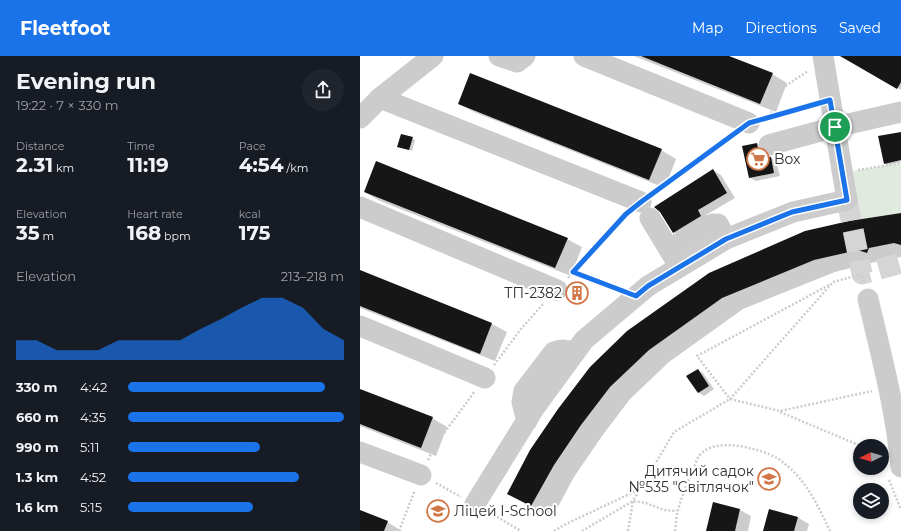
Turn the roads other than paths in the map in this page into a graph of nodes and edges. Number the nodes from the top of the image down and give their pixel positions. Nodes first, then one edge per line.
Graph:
1 (433, 56) edge
2 (499, 56) edge
3 (525, 56) edge
4 (584, 56) edge
5 (824, 58) edge
6 (380, 98) junction
7 (901, 112) edge
8 (360, 118) edge
9 (749, 123) road end
10 (835, 127) junction
11 (769, 145) dead end
12 (360, 207) edge
13 (726, 239) junction
14 (669, 249) junction
15 (680, 267) junction
16 (557, 290) road end
17 (868, 299) dead end
18 (360, 326) edge
19 (485, 378) road end
20 (360, 452) edge
21 (895, 473) edge
22 (421, 475) road end
23 (475, 504) dead end

1 - 6 street
2 - 3 street
4 - 9 street
5 - 10 street
6 - 8 street
6 - 14 street
7 - 10 street
10 - 11 street
10 - 13 street
12 - 16 street
13 - 14 street
13 - 15 street
14 - 15 street
15 - 23 street
17 - 21 street
18 - 19 street
20 - 22 street

